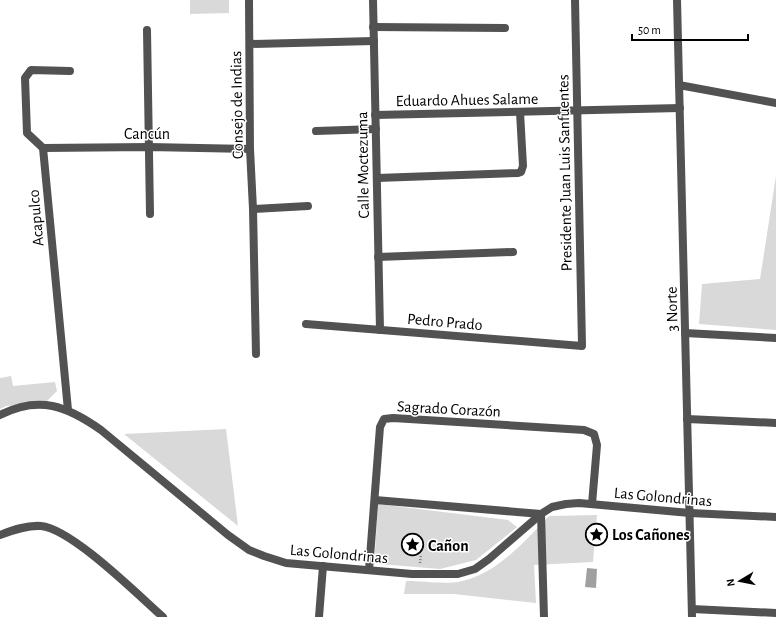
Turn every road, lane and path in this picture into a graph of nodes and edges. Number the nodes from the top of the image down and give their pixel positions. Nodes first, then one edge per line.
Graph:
1 (249, 0) edge
2 (372, 0) edge
3 (575, 0) edge
4 (677, 0) edge
5 (373, 27) junction
6 (505, 28) dead end
7 (148, 30) dead end
8 (374, 40) junction
9 (250, 44) junction
10 (70, 71) dead end
11 (679, 85) junction
12 (776, 103) edge
13 (680, 108) junction
14 (576, 110) junction
15 (520, 112) junction
16 (375, 115) junction
17 (376, 129) junction
18 (316, 131) dead end
19 (149, 146) junction
20 (43, 148) junction
21 (250, 149) junction
22 (377, 178) junction
23 (308, 206) dead end
24 (253, 209) junction
25 (150, 214) dead end
26 (513, 252) dead end
27 (378, 257) junction
28 (306, 324) dead end
29 (380, 330) junction
30 (685, 333) junction
31 (776, 338) edge
32 (582, 346) joint
33 (256, 354) dead end
34 (68, 410) junction
35 (0, 415) edge
36 (688, 419) junction
37 (776, 423) edge
38 (375, 500) junction
39 (592, 504) junction
40 (690, 513) junction
41 (541, 514) junction
42 (776, 517) edge
43 (0, 535) edge
44 (323, 566) junction
45 (369, 570) junction
46 (692, 613) edge
47 (776, 613) edge
48 (163, 617) edge
49 (319, 617) edge
50 (544, 617) edge

1 - 9 street, Consejo de Indias
2 - 5 street, Calle Moctezuma
3 - 14 street, Presidente Juan Luis Sanfuentes
4 - 11 street, 3 Norte
5 - 6 street
5 - 8 street, Calle Moctezuma
7 - 19 street
8 - 9 street
8 - 16 street, Calle Moctezuma
9 - 21 street, Consejo de Indias
10 - 20 street
11 - 12 street
11 - 13 street, 3 Norte
13 - 14 street, Eduardo Ahues Salame
13 - 30 street, 3 Norte
14 - 15 street, Eduardo Ahues Salame
14 - 32 street, Presidente Juan Luis Sanfuentes
15 - 16 street, Eduardo Ahues Salame
15 - 22 street
16 - 17 street, Calle Moctezuma
17 - 18 street
17 - 22 street, Calle Moctezuma
19 - 20 street, Cancún
19 - 21 street, Cancún
19 - 25 street
20 - 34 street, Acapulco
21 - 24 street, Consejo de Indias
22 - 27 street, Calle Moctezuma
23 - 24 street
24 - 33 street, Consejo de Indias
26 - 27 street
27 - 29 street, Calle Moctezuma
28 - 29 street, Pedro Prado
29 - 32 street, Pedro Prado
30 - 31 street
30 - 36 street, 3 Norte
34 - 35 street, Las Golondrinas
34 - 44 street, Las Golondrinas
36 - 37 street
36 - 40 street, 3 Norte
38 - 39 street, Sagrado Corazón
38 - 41 street
38 - 45 street, Sagrado Corazón
39 - 40 street, Las Golondrinas
39 - 41 street, Las Golondrinas
40 - 42 street, Las Golondrinas
40 - 46 street, 3 Norte
41 - 45 street, Las Golondrinas
41 - 50 street
43 - 48 street
44 - 45 street, Las Golondrinas
44 - 49 street
46 - 47 street

